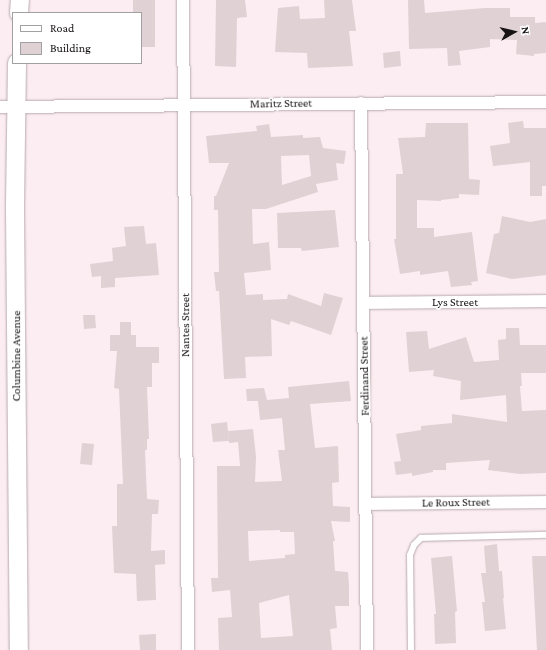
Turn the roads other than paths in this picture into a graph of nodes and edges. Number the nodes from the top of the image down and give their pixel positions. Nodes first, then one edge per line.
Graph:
1 (20, 0) edge
2 (183, 0) edge
3 (19, 12) edge
4 (17, 64) edge
5 (546, 102) edge
6 (362, 103) junction
7 (184, 105) junction
8 (8, 107) edge
9 (546, 301) edge
10 (364, 302) junction
11 (546, 502) edge
12 (366, 504) junction
13 (546, 535) edge
14 (19, 650) edge
15 (188, 650) edge
16 (367, 650) edge
17 (411, 650) edge

1 - 3 main road
2 - 7 street, Nantes Street
4 - 8 main road, Columbine Avenue
5 - 6 street, Maritz Street
6 - 7 street, Maritz Street
6 - 10 street, Ferdinand Street
7 - 8 street, Maritz Street
7 - 15 street, Nantes Street
8 - 14 main road, Columbine Avenue
9 - 10 street, Lys Street
10 - 12 street, Ferdinand Street
11 - 12 street, Le Roux Street
12 - 16 street, Ferdinand Street
13 - 17 lane

